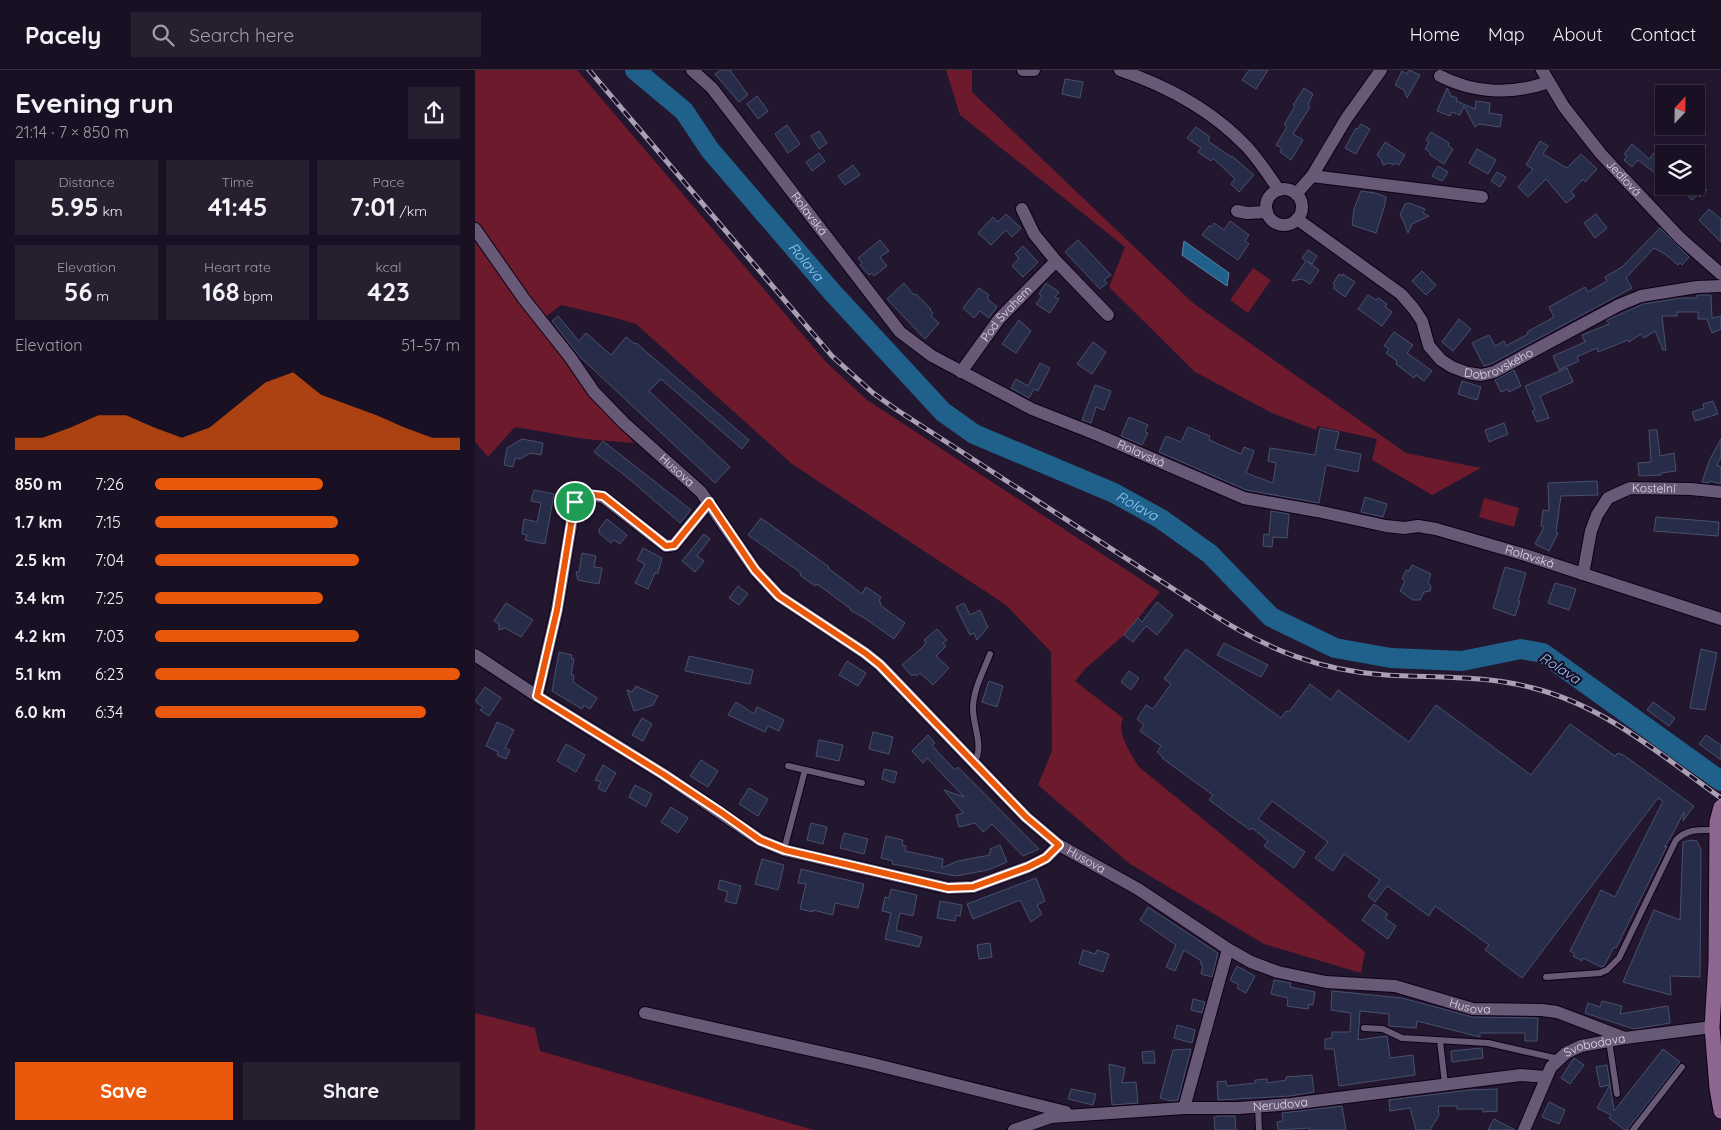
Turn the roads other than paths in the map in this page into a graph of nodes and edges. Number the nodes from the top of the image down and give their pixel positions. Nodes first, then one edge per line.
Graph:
1 (691, 70) edge
2 (1023, 70) edge
3 (1034, 70) edge
4 (1120, 70) edge
5 (1381, 70) edge
6 (1542, 70) edge
7 (1439, 77) edge
8 (1549, 82) junction
9 (1312, 176) junction
10 (1279, 190) junction
11 (1296, 194) junction
12 (1482, 197) dead end
13 (1022, 209) dead end
14 (1237, 211) dead end
15 (1267, 212) junction
16 (1297, 219) junction
17 (475, 229) edge
18 (1056, 262) junction
19 (1721, 274) edge
20 (1721, 286) edge
21 (1108, 315) dead end
22 (961, 372) junction
23 (1721, 492) edge
24 (709, 502) junction
25 (1583, 574) junction
26 (1721, 618) edge
27 (990, 654) dead end
28 (475, 655) edge
29 (537, 696) junction
30 (974, 763) junction
31 (788, 766) dead end
32 (805, 770) junction
33 (862, 783) dead end
34 (1721, 807) edge
35 (1717, 830) junction
36 (1059, 845) junction
37 (785, 850) junction
38 (1719, 871) edge
39 (1228, 949) junction
40 (1718, 960) edge
41 (1546, 977) dead end
42 (645, 1013) dead end
43 (1712, 1027) junction
44 (1363, 1028) dead end
45 (1625, 1038) junction
46 (1440, 1041) junction
47 (1609, 1041) junction
48 (1559, 1059) junction
49 (1682, 1067) dead end
50 (1546, 1077) junction
51 (1719, 1083) edge
52 (1445, 1084) junction
53 (1617, 1094) dead end
54 (1258, 1106) junction
55 (1185, 1108) junction
56 (1721, 1110) edge
57 (1077, 1115) junction
58 (1015, 1130) edge
59 (1259, 1130) edge
60 (1524, 1130) edge
61 (1633, 1130) edge

1 - 22 street, Rolavská
2 - 3 street
4 - 10 street
5 - 9 street
6 - 8 street, Jedlová
7 - 8 street
8 - 19 street, Jedlová
9 - 11 street
9 - 12 street
10 - 11 street
10 - 15 street
11 - 16 street
13 - 18 street
14 - 15 street
15 - 16 street
16 - 20 street, Dobrovského
17 - 24 street, Husova
18 - 21 street
18 - 22 street, Pod Svahem
22 - 25 street, Rolavská
23 - 25 street, Kostelní
24 - 29 street
24 - 30 street, Husova
25 - 26 street, Rolavská
27 - 30 lane
28 - 29 street
29 - 37 street
30 - 36 street, Husova
31 - 32 lane
32 - 33 lane
32 - 37 lane
34 - 35 main road
35 - 38 main road
35 - 41 lane
36 - 37 street
36 - 39 street, Husova
38 - 40 main road
39 - 45 street, Husova
39 - 55 street
40 - 43 main road
42 - 57 street
43 - 45 street, Svobodova
43 - 51 main road
44 - 46 lane
45 - 47 street, Svobodova
46 - 48 lane
46 - 52 lane
47 - 48 street, Svobodova
47 - 53 lane
48 - 50 street, Svobodova
49 - 61 lane
50 - 52 street, Nerudova
50 - 60 street, Svobodova
51 - 56 main road
52 - 54 street, Nerudova
54 - 55 street, Nerudova
54 - 59 lane
55 - 57 street, Nerudova
57 - 58 street, Nerudova

